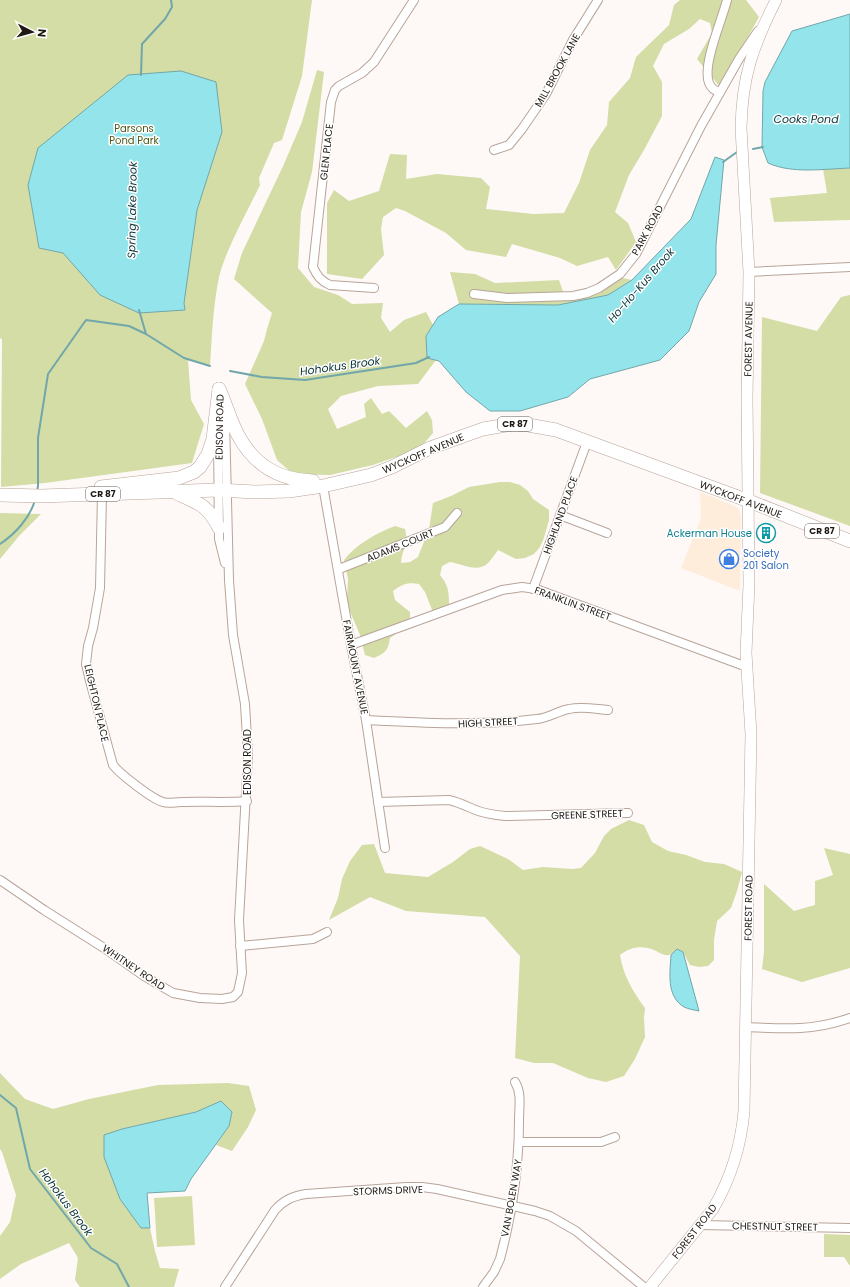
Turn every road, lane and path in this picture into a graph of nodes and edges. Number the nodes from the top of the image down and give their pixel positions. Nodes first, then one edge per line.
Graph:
1 (414, 0) edge
2 (598, 0) edge
3 (727, 0) edge
4 (776, 0) edge
5 (767, 18) junction
6 (720, 92) junction
7 (494, 150) dead end
8 (850, 267) edge
9 (749, 272) junction
10 (374, 288) dead end
11 (474, 294) dead end
12 (219, 389) junction
13 (587, 442) junction
14 (346, 481) junction
15 (323, 486) junction
16 (223, 490) junction
17 (175, 492) junction
18 (0, 494) edge
19 (71, 494) junction
20 (102, 494) junction
21 (748, 501) junction
22 (457, 513) dead end
23 (560, 515) junction
24 (219, 528) junction
25 (607, 534) dead end
26 (850, 541) edge
27 (339, 569) junction
28 (229, 580) junction
29 (533, 589) junction
30 (351, 645) junction
31 (747, 667) junction
32 (608, 710) dead end
33 (366, 720) junction
34 (247, 801) junction
35 (378, 802) junction
36 (628, 813) dead end
37 (385, 848) dead end
38 (0, 880) edge
39 (328, 932) dead end
40 (240, 946) junction
41 (850, 1018) edge
42 (746, 1027) junction
43 (515, 1082) dead end
44 (615, 1137) dead end
45 (519, 1142) junction
46 (511, 1205) junction
47 (700, 1225) junction
48 (850, 1228) edge
49 (225, 1287) edge
50 (484, 1287) edge
51 (644, 1287) edge
52 (650, 1287) edge

1 - 10 street, GLEN PLACE
2 - 7 street, MILL BROOK LANE
3 - 6 street
4 - 5 main road, FOREST AVENUE
5 - 6 street, PARK ROAD
5 - 9 main road, FOREST AVENUE
6 - 11 street, PARK ROAD
8 - 9 street
9 - 21 main road, FOREST AVENUE
12 - 14 main road
12 - 16 street, EDISON ROAD
12 - 19 main road
13 - 14 main road, WYCKOFF AVENUE / CR 87
13 - 21 main road, WYCKOFF AVENUE / CR 87
13 - 23 street, HIGHLAND PLACE
14 - 15 main road, WYCKOFF AVENUE / CR 87
15 - 16 main road, WYCKOFF AVENUE / CR 87
15 - 27 street, FAIRMOUNT AVENUE
16 - 17 main road, WYCKOFF AVENUE / CR 87
16 - 24 street, EDISON ROAD
16 - 28 street, EDISON ROAD
17 - 20 main road, WYCKOFF AVENUE / CR 87
17 - 24 main road
18 - 19 main road, WYCKOFF AVENUE / CR 87
19 - 20 main road, WYCKOFF AVENUE / CR 87
20 - 34 street, LEIGHTON PLACE
21 - 26 main road, WYCKOFF AVENUE / CR 87
21 - 31 main road, FOREST ROAD
22 - 27 street, ADAMS COURT
23 - 25 street
23 - 29 street, HIGHLAND PLACE
24 - 28 street, EDISON ROAD
27 - 30 street, FAIRMOUNT AVENUE
28 - 34 street, EDISON ROAD
29 - 30 street, FRANKLIN STREET
29 - 31 street, FRANKLIN STREET
30 - 33 street, FAIRMOUNT AVENUE
31 - 42 main road, FOREST ROAD
32 - 33 street, HIGH STREET
33 - 35 street, FAIRMOUNT AVENUE
34 - 40 street, EDISON ROAD
35 - 36 street, GREENE STREET
35 - 37 street, FAIRMOUNT AVENUE
38 - 40 street, WHITNEY ROAD
39 - 40 street
41 - 42 street
42 - 47 main road, FOREST ROAD
43 - 45 street, VAN BOLEN WAY
44 - 45 street
45 - 46 street, VAN BOLEN WAY
46 - 49 street, STORMS DRIVE
46 - 50 street, VAN BOLEN WAY
46 - 51 street, STORMS DRIVE
47 - 48 street, CHESTNUT STREET
47 - 52 main road, FOREST ROAD

